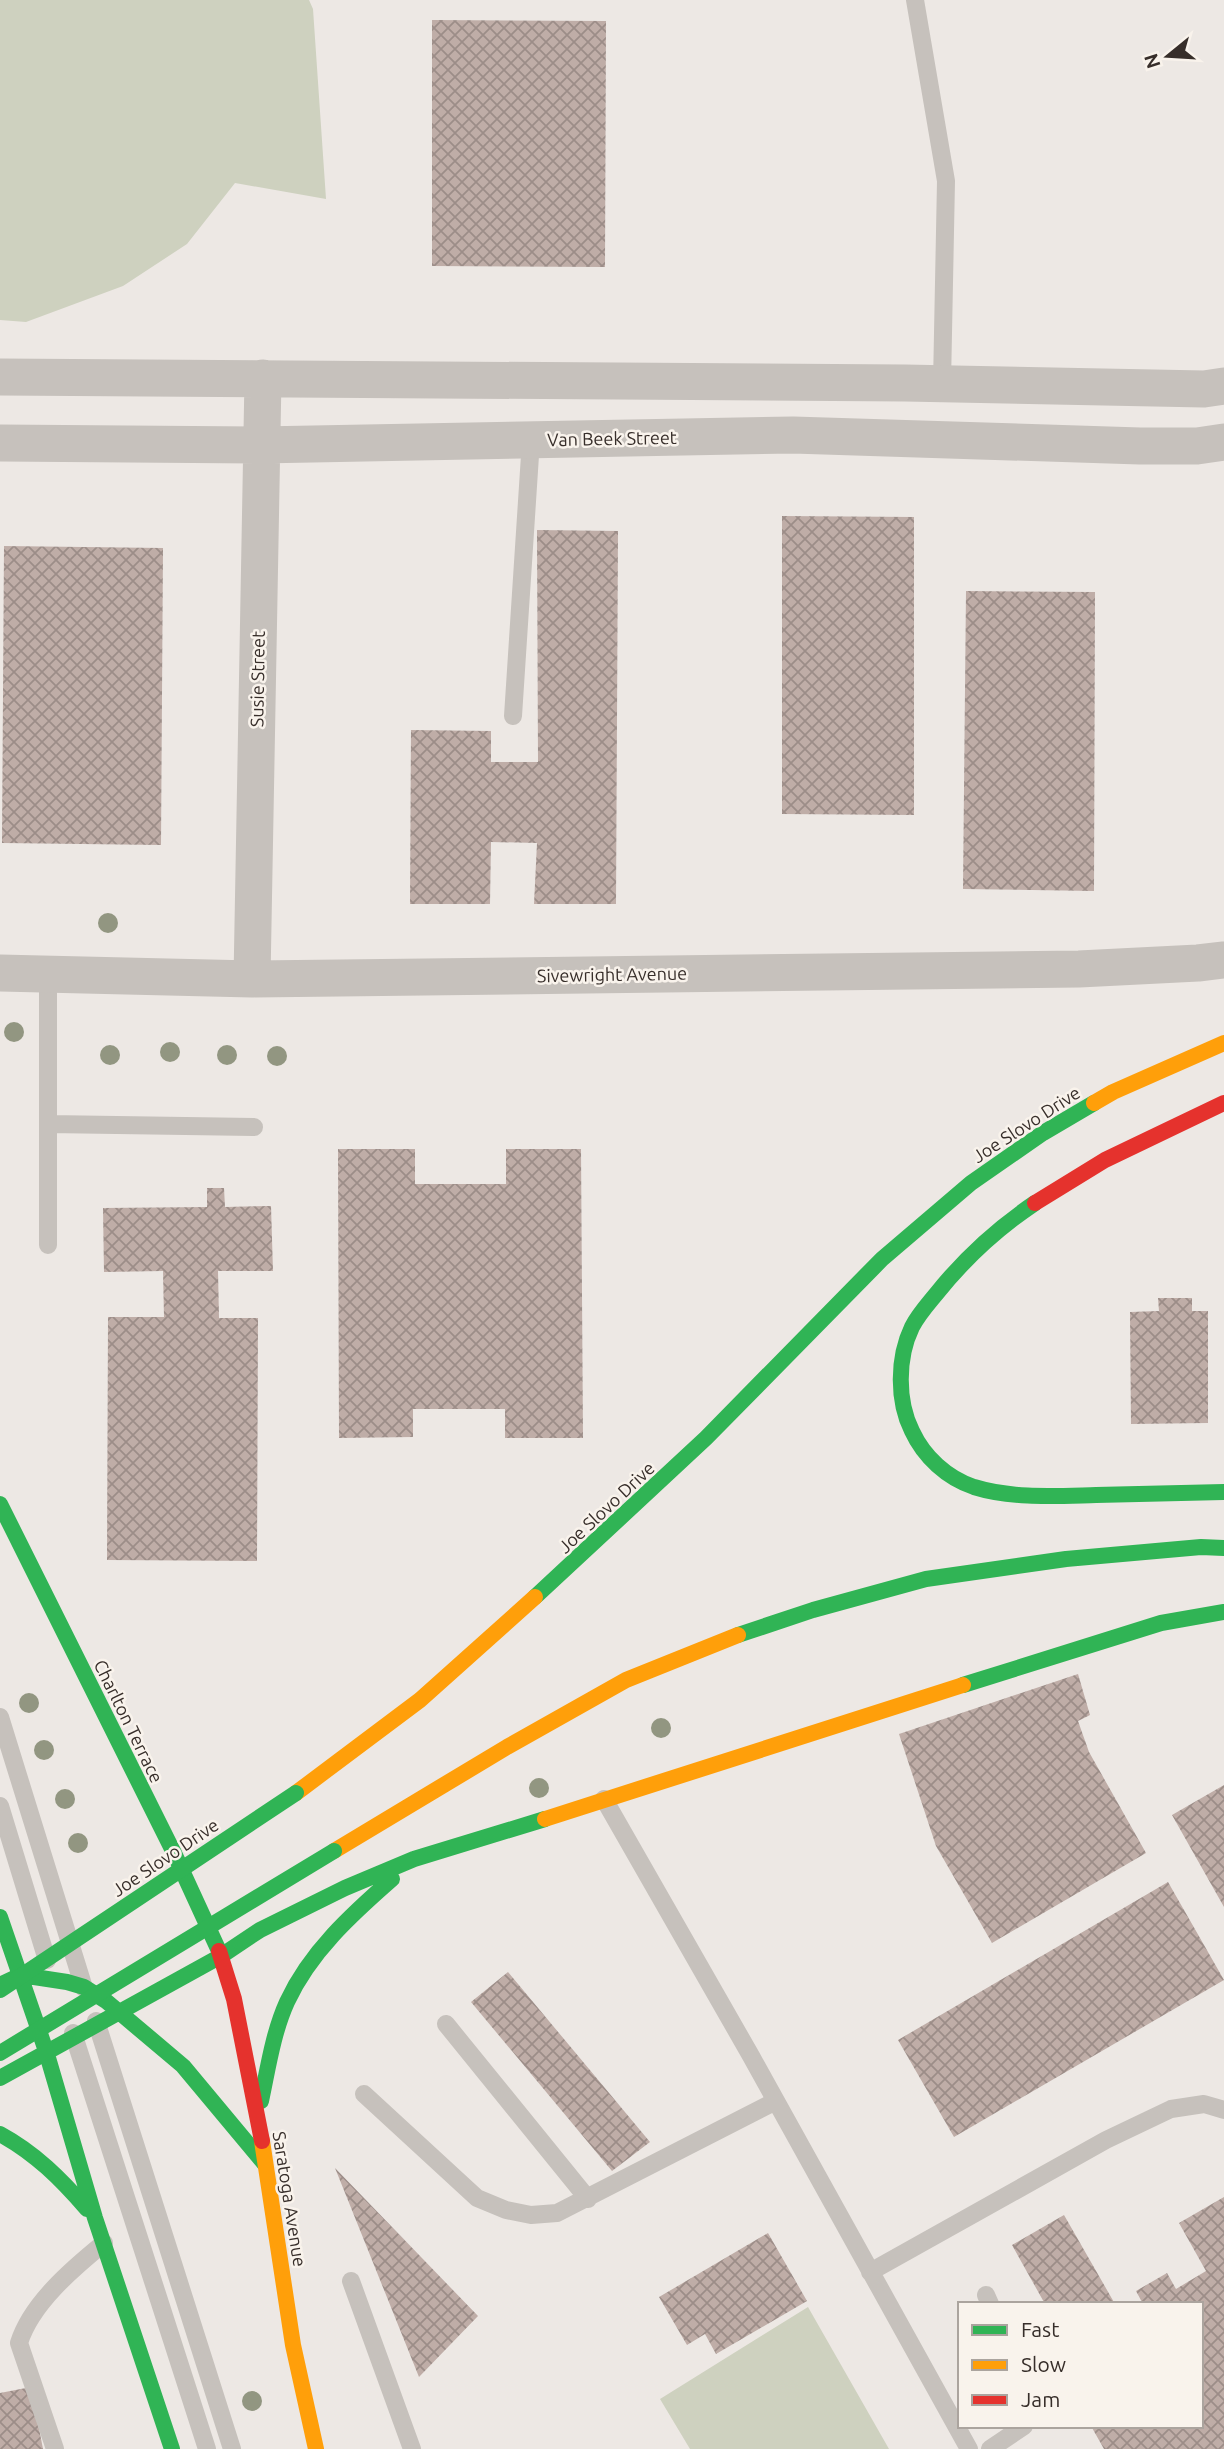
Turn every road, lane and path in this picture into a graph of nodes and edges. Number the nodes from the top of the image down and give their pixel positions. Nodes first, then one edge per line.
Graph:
1 (915, 0) edge
2 (0, 377) edge
3 (263, 378) junction
4 (566, 381) junction
5 (905, 383) junction
6 (942, 384) junction
7 (1224, 386) edge
8 (572, 439) junction
9 (903, 439) junction
10 (531, 440) junction
11 (1224, 442) edge
12 (0, 443) edge
13 (260, 445) junction
14 (513, 716) dead end
15 (1224, 960) edge
16 (0, 973) edge
17 (48, 974) junction
18 (252, 979) junction
19 (1224, 1043) edge
20 (1224, 1103) edge
21 (48, 1124) junction
22 (254, 1127) dead end
23 (48, 1245) dead end
24 (1224, 1492) edge
25 (0, 1504) edge
26 (1224, 1548) edge
27 (1224, 1612) edge
28 (0, 1717) edge
29 (604, 1800) junction
30 (0, 1806) edge
31 (414, 1858) junction
32 (0, 1917) edge
33 (221, 1956) junction
34 (21, 1975) junction
35 (55, 1980) junction
36 (84, 1987) junction
37 (0, 1988) edge
38 (120, 2013) junction
39 (446, 2024) dead end
40 (98, 2025) junction
41 (75, 2036) junction
42 (46, 2051) junction
43 (0, 2053) edge
44 (0, 2078) edge
45 (364, 2094) dead end
46 (776, 2101) junction
47 (1224, 2110) edge
48 (258, 2116) junction
49 (0, 2134) edge
50 (267, 2167) junction
51 (588, 2199) junction
52 (95, 2218) junction
53 (104, 2243) junction
54 (870, 2272) junction
55 (351, 2281) dead end
56 (1021, 2428) edge
57 (55, 2449) edge
58 (172, 2449) edge
59 (207, 2449) edge
60 (232, 2449) edge
61 (316, 2449) edge
62 (412, 2449) edge
63 (969, 2449) edge
64 (989, 2449) edge

1 - 6 lane
2 - 3 street
3 - 4 street
3 - 13 street, Susie Street
4 - 5 street
4 - 8 street
5 - 6 street
5 - 9 street
6 - 7 street
8 - 9 street, Van Beek Street
8 - 10 street, Van Beek Street
9 - 11 street, Van Beek Street
10 - 13 street, Van Beek Street
10 - 14 lane
12 - 13 street, Van Beek Street
13 - 18 street, Susie Street
15 - 18 street, Sivewright Avenue
16 - 17 street, Sivewright Avenue
17 - 18 street, Sivewright Avenue
17 - 21 lane
19 - 37 main road, Joe Slovo Drive, bridge
20 - 24 main road
21 - 22 lane
21 - 23 lane
25 - 33 main road, Charlton Terrace
26 - 43 main road, bridge
27 - 29 main road
28 - 36 lane
29 - 31 main road
29 - 46 lane
30 - 35 lane
31 - 33 main road
31 - 48 main road
32 - 34 main road
33 - 38 main road
33 - 48 main road, Saratoga Avenue
34 - 35 main road
34 - 37 main road
34 - 42 main road
35 - 36 main road
35 - 41 lane
36 - 38 main road
36 - 40 lane
38 - 40 main road
38 - 50 main road
39 - 51 lane
40 - 41 main road
40 - 60 lane
41 - 42 main road
41 - 59 lane
42 - 44 main road
42 - 52 main road
45 - 51 lane
46 - 51 lane
46 - 54 lane
47 - 54 lane
48 - 50 main road, Saratoga Avenue
49 - 52 main road
50 - 61 main road, Saratoga Avenue
52 - 53 main road
53 - 57 lane
53 - 58 main road
54 - 63 lane
55 - 62 lane
56 - 64 lane

